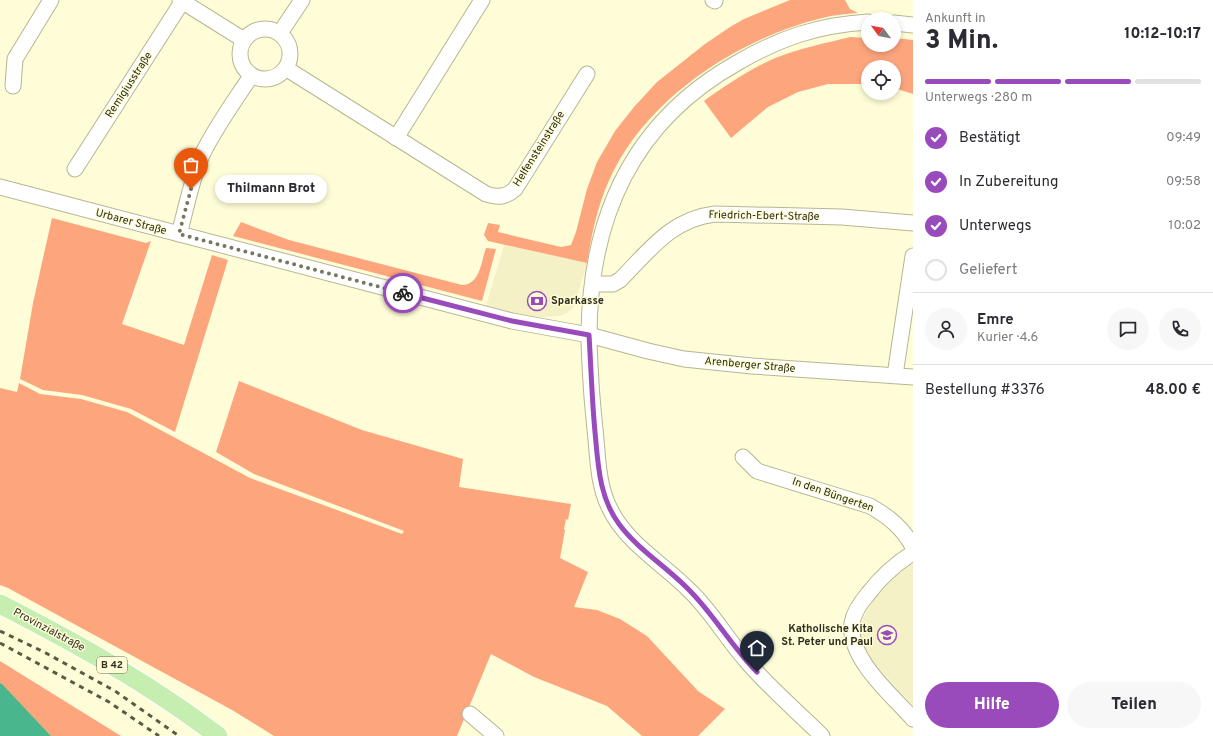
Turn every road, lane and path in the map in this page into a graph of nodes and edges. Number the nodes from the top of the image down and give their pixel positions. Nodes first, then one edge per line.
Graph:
1 (51, 0) edge
2 (302, 0) edge
3 (482, 0) edge
4 (181, 1) edge
5 (861, 22) edge
6 (901, 24) edge
7 (913, 25) edge
8 (280, 33) junction
9 (244, 40) junction
10 (287, 68) junction
11 (587, 74) dead end
12 (251, 76) junction
13 (13, 86) dead end
14 (396, 138) junction
15 (75, 169) dead end
16 (0, 187) edge
17 (913, 223) edge
18 (179, 234) junction
19 (913, 256) edge
20 (593, 284) junction
21 (589, 335) junction
22 (895, 375) junction
23 (913, 377) edge
24 (743, 457) dead end
25 (913, 547) edge
26 (913, 553) edge
27 (0, 604) edge
28 (470, 714) dead end
29 (913, 719) edge
30 (218, 736) edge
31 (496, 736) edge
32 (822, 736) edge

1 - 13 street
2 - 8 street
3 - 14 street
4 - 9 street, Remigiusstraße
4 - 15 street, Remigiusstraße
5 - 20 street
6 - 7 street
8 - 9 street
8 - 10 street
9 - 12 street
10 - 12 street
10 - 14 street, Helfensteinstraße
11 - 14 street, Helfensteinstraße
12 - 18 street
16 - 18 street, Urbarer Straße
17 - 20 street, Friedrich-Ebert-Straße
18 - 21 street, Urbarer Straße
19 - 22 street
20 - 21 street
21 - 22 street, Arenberger Straße
21 - 32 street
22 - 23 street, Arenberger Straße
24 - 25 street, In den Büngerten
26 - 29 street
27 - 30 main road, Provinzialstraße / B 42
28 - 31 street

